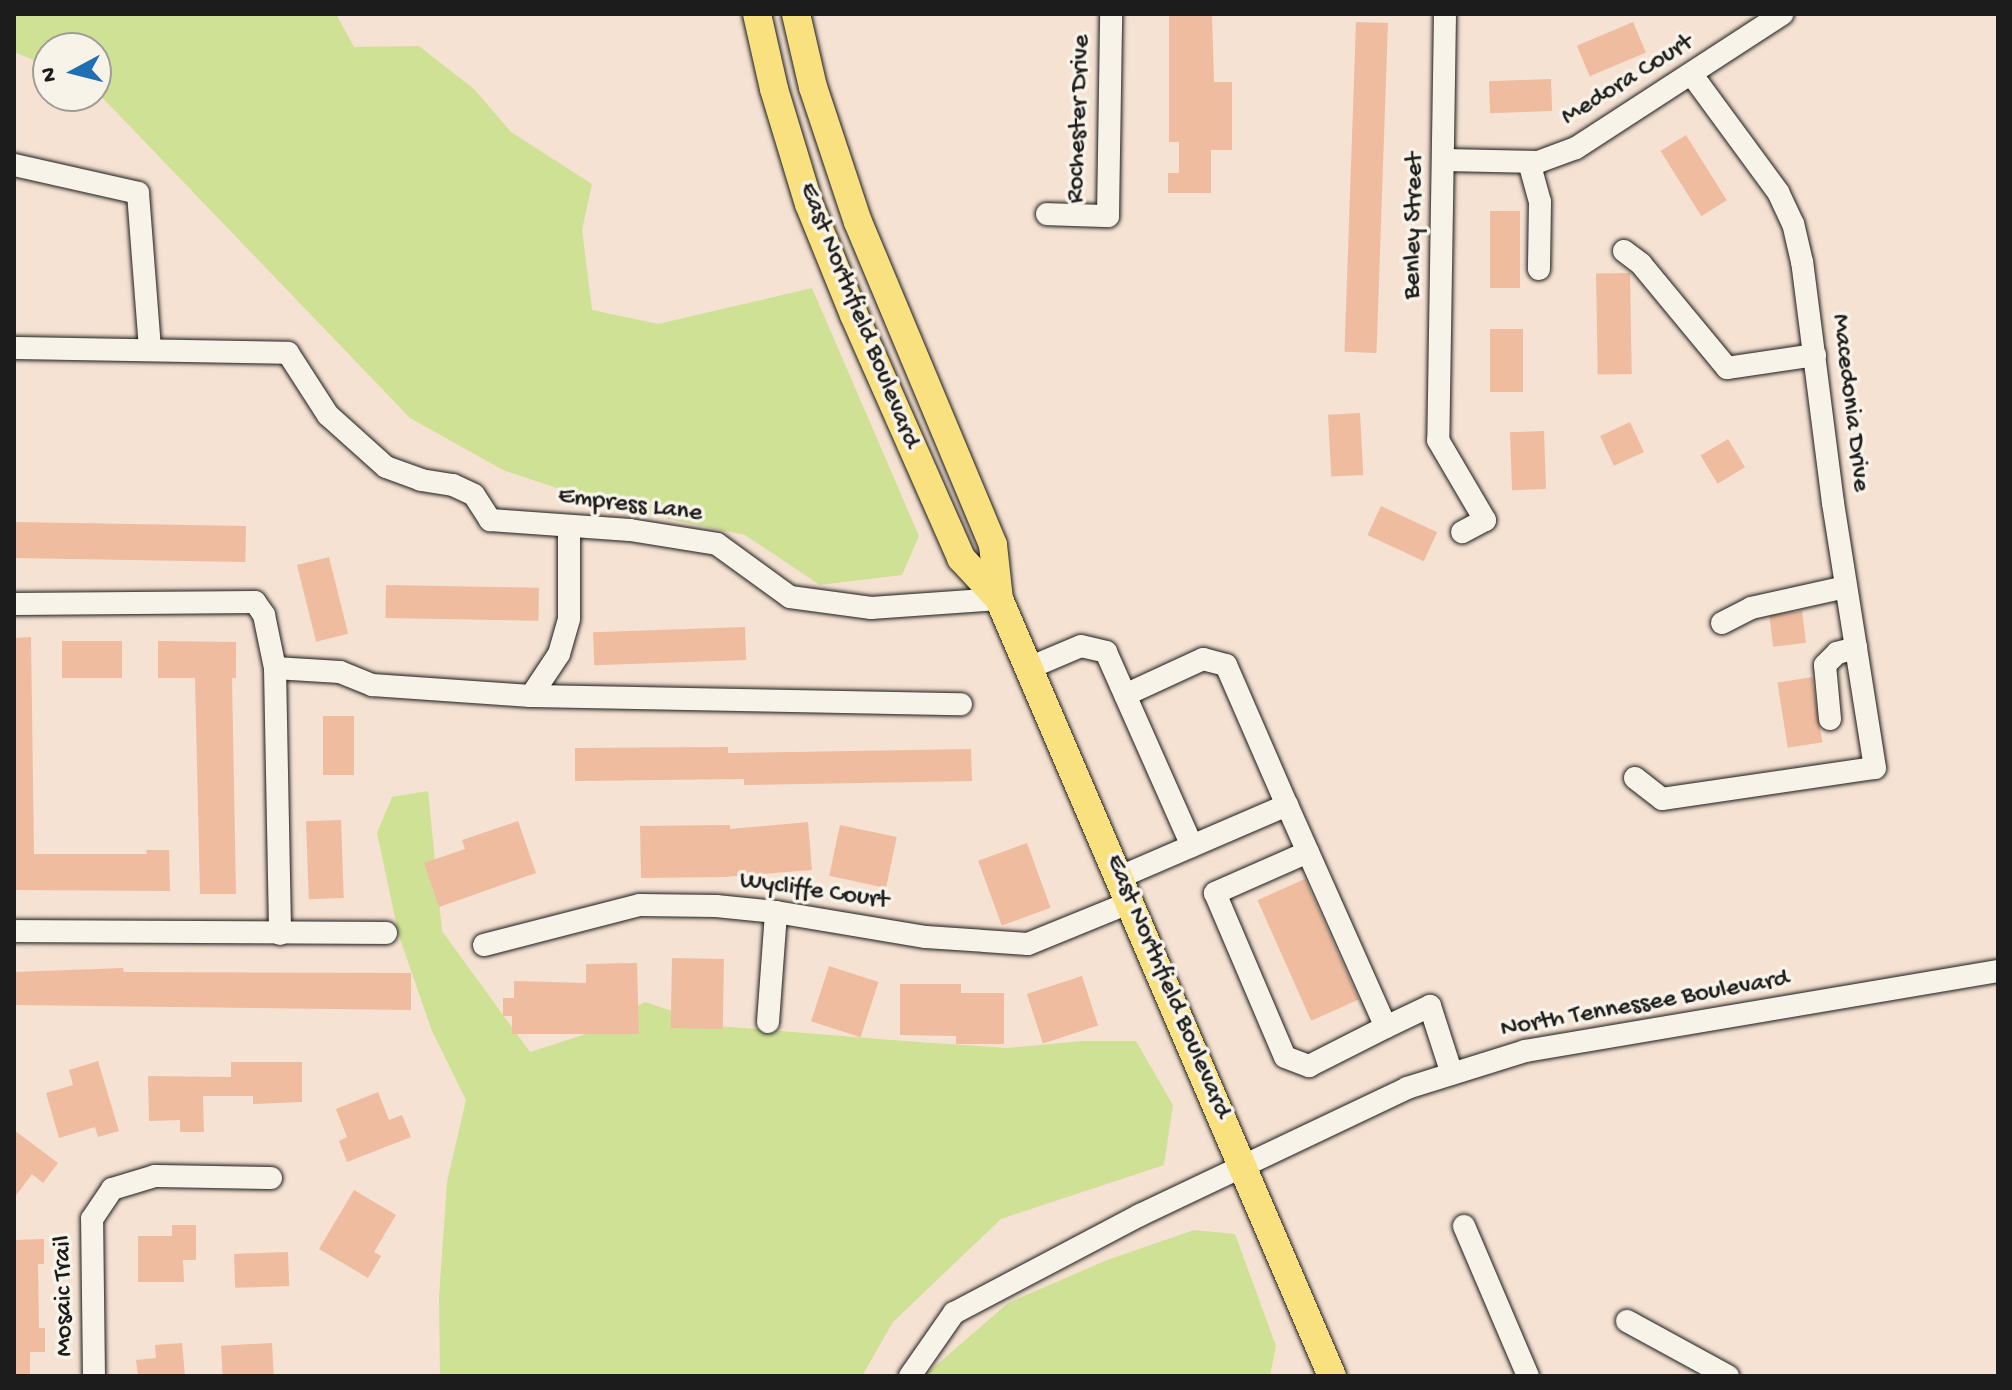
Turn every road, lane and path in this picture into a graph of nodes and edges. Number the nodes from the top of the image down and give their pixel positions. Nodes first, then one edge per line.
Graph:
1 (757, 14) edge
2 (796, 14) edge
3 (1111, 14) edge
4 (1445, 14) edge
5 (1782, 14) edge
6 (1692, 75) junction
7 (1445, 160) junction
8 (1529, 162) junction
9 (14, 165) edge
10 (1047, 214) dead end
11 (1624, 251) dead end
12 (1539, 269) dead end
13 (14, 348) edge
14 (150, 350) junction
15 (1815, 355) junction
16 (569, 526) junction
17 (1462, 532) dead end
18 (1846, 587) junction
19 (999, 599) junction
20 (14, 604) edge
21 (1722, 623) dead end
22 (1856, 648) junction
23 (275, 668) junction
24 (1029, 668) junction
25 (1125, 695) junction
26 (531, 696) junction
27 (961, 704) dead end
28 (1830, 719) dead end
29 (1635, 778) dead end
30 (1287, 805) junction
31 (1192, 846) junction
32 (1308, 852) junction
33 (1126, 889) junction
34 (776, 912) junction
35 (14, 931) edge
36 (386, 933) dead end
37 (280, 934) junction
38 (484, 945) dead end
39 (1998, 971) edge
40 (768, 1022) dead end
41 (1386, 1027) junction
42 (1452, 1074) junction
43 (1243, 1165) junction
44 (271, 1178) dead end
45 (1464, 1226) dead end
46 (1627, 1321) dead end
47 (94, 1376) edge
48 (910, 1376) edge
49 (1332, 1376) edge
50 (1528, 1376) edge
51 (1728, 1376) edge

1 - 19 main road, East Northfield Boulevard
2 - 19 main road, East Northfield Boulevard
3 - 10 street, Rochester Drive
4 - 7 street, Benley Street
5 - 6 street, Medora Court
6 - 8 street, Medora Court
6 - 15 street, Macedonia Drive
7 - 8 street, Medora Court
7 - 17 street, Benley Street
8 - 12 street
9 - 14 street
11 - 15 street
13 - 14 street
14 - 16 street, Empress Lane
15 - 18 street, Macedonia Drive
16 - 19 street, Empress Lane
16 - 26 street
18 - 21 street
18 - 22 street, Macedonia Drive
19 - 24 main road, East Northfield Boulevard
20 - 23 street
22 - 28 street
22 - 29 street, Macedonia Drive
23 - 26 street
23 - 37 street
24 - 25 street
24 - 33 main road, East Northfield Boulevard
25 - 30 street
25 - 31 street
26 - 27 street
30 - 31 street, Wycliffe Court
30 - 32 street
31 - 33 street, Wycliffe Court
32 - 41 street
32 - 41 street
33 - 34 street, Wycliffe Court
33 - 43 main road, East Northfield Boulevard
34 - 38 street, Wycliffe Court
34 - 40 street
35 - 37 street
36 - 37 street
39 - 42 street, North Tennessee Boulevard
41 - 42 street
42 - 43 street, North Tennessee Boulevard
43 - 48 street, North Tennessee Boulevard
43 - 49 main road, East Northfield Boulevard
44 - 47 street, Mosaic Trail
45 - 50 street
46 - 51 street

